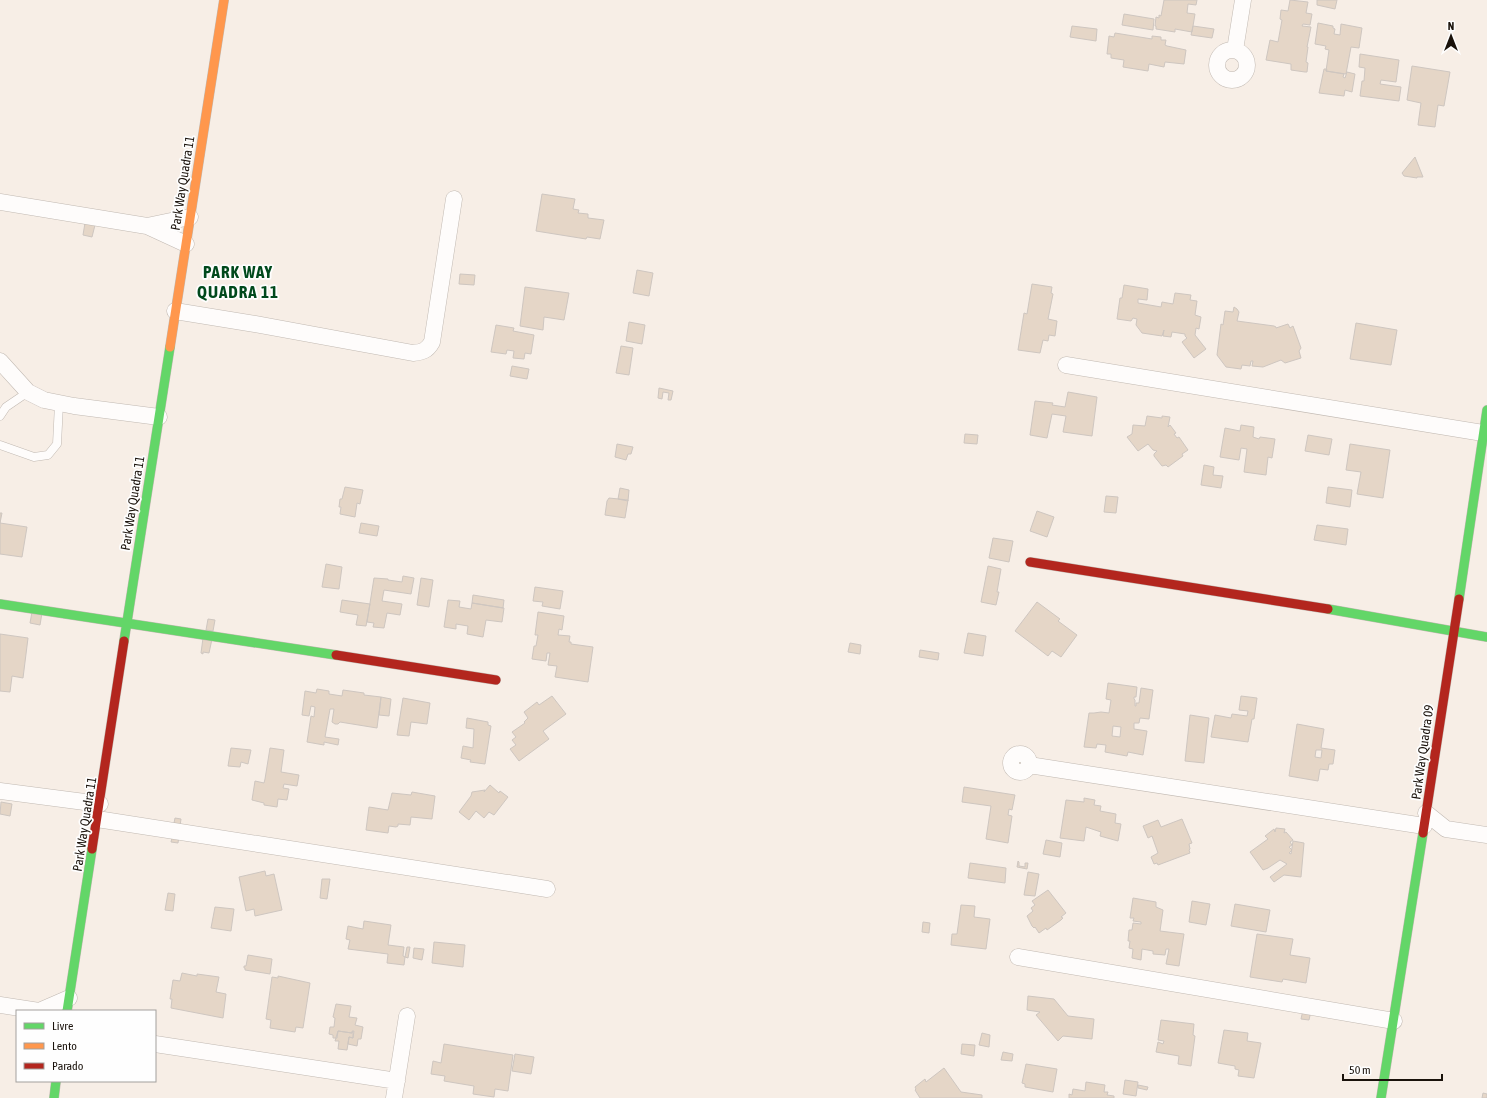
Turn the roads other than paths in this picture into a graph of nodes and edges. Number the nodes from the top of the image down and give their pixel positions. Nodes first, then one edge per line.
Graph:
1 (224, 0) edge
2 (1243, 0) edge
3 (1235, 50) dead end
4 (454, 199) dead end
5 (0, 202) edge
6 (190, 217) junction
7 (147, 226) junction
8 (186, 244) junction
9 (175, 311) junction
10 (0, 361) edge
11 (1066, 365) dead end
12 (28, 392) junction
13 (60, 404) junction
14 (0, 416) edge
15 (159, 417) junction
16 (1485, 429) edge
17 (0, 445) edge
18 (1030, 562) dead end
19 (0, 604) edge
20 (127, 624) junction
21 (1453, 632) junction
22 (1487, 637) edge
23 (496, 680) dead end
24 (1029, 765) dead end
25 (0, 791) edge
26 (99, 811) junction
27 (1425, 820) junction
28 (1446, 829) junction
29 (1487, 836) edge
30 (1422, 843) junction
31 (547, 889) dead end
32 (1018, 957) dead end
33 (0, 1005) edge
34 (68, 1005) edge
35 (32, 1010) edge
36 (44, 1010) edge
37 (407, 1016) dead end
38 (1394, 1021) junction
39 (156, 1044) edge
40 (397, 1081) junction
41 (56, 1082) edge
42 (54, 1098) edge
43 (394, 1098) edge
44 (1381, 1098) edge

1 - 6 street, Park Way Quadra 11
2 - 3 street
4 - 9 street
5 - 7 street
6 - 7 street
6 - 8 street, Park Way Quadra 11
7 - 8 street
8 - 9 street, Park Way Quadra 11
9 - 15 street, Park Way Quadra 11
10 - 12 street
11 - 16 street
12 - 13 street
12 - 14 lane
13 - 15 street
13 - 17 lane
15 - 20 street, Park Way Quadra 11
16 - 21 street, Park Way Quadra 09
18 - 21 street
19 - 20 street
20 - 23 street
20 - 26 street, Park Way Quadra 11
21 - 22 street
21 - 27 street, Park Way Quadra 09
24 - 27 street
25 - 26 street
26 - 31 street
26 - 34 street, Park Way Quadra 11
27 - 28 street
27 - 30 street, Park Way Quadra 09
28 - 29 street
28 - 30 street
30 - 38 street, Park Way Quadra 09
32 - 38 street
33 - 35 street
34 - 36 street
37 - 40 street
38 - 44 street, Park Way Quadra 09
39 - 40 street
40 - 43 street
41 - 42 street

